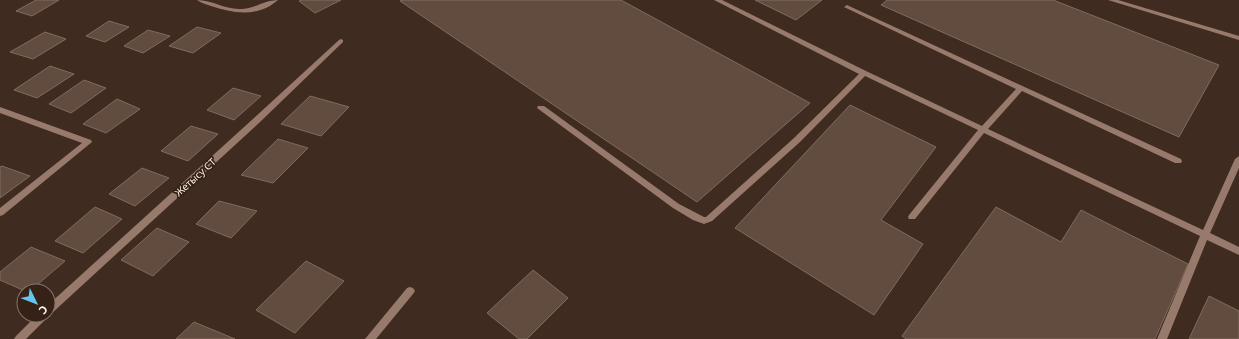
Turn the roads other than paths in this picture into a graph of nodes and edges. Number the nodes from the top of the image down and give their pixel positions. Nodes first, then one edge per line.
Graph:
1 (200, 0) edge
2 (275, 0) edge
3 (717, 0) edge
4 (1111, 0) edge
5 (847, 7) dead end
6 (1239, 38) edge
7 (341, 41) dead end
8 (864, 73) junction
9 (1021, 88) junction
10 (541, 108) dead end
11 (0, 110) edge
12 (983, 129) junction
13 (1239, 159) edge
14 (1178, 161) dead end
15 (0, 213) edge
16 (912, 217) dead end
17 (1205, 234) junction
18 (1239, 251) edge
19 (410, 291) dead end
20 (56, 304) edge
21 (36, 323) edge
22 (19, 339) edge
23 (370, 339) edge
24 (1162, 339) edge

1 - 2 street
3 - 8 street
4 - 6 street
5 - 9 street
7 - 20 street, Жетысу СТ
8 - 10 street
8 - 12 street
9 - 12 street
9 - 14 street
11 - 15 street
12 - 16 street
12 - 17 street
13 - 17 street
17 - 18 street
17 - 24 street
19 - 23 street
21 - 22 street

